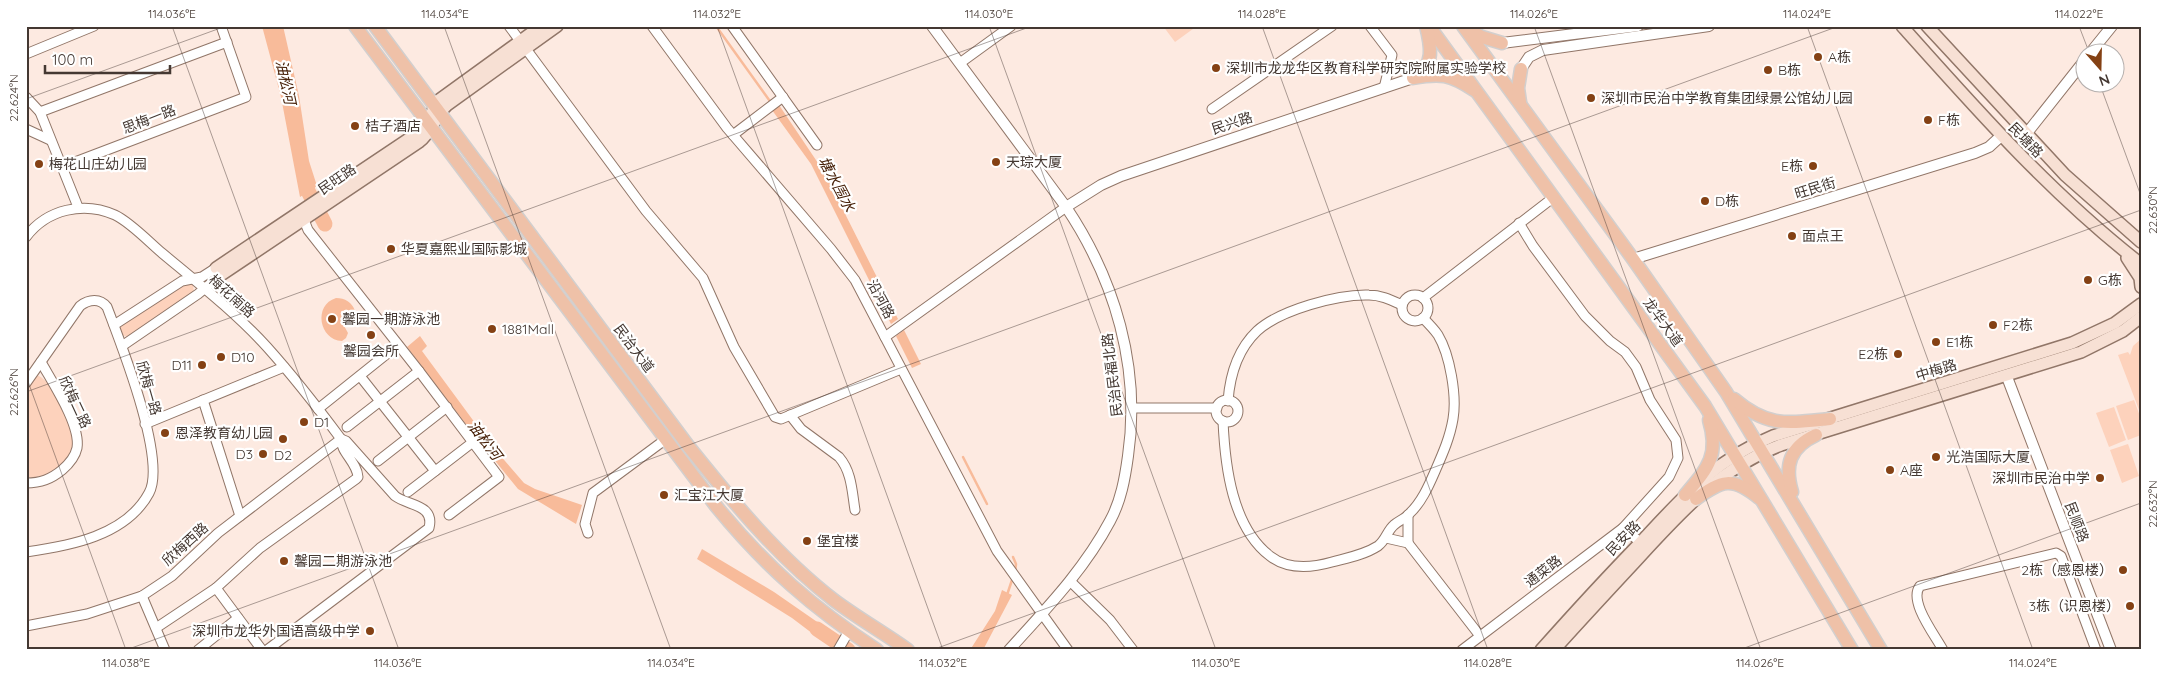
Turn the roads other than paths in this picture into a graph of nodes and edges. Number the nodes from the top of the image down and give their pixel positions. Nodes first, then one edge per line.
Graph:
1 (94, 26) edge
2 (221, 26) edge
3 (356, 26) edge
4 (374, 26) edge
5 (509, 26) edge
6 (541, 26) edge
7 (557, 26) edge
8 (652, 26) edge
9 (732, 26) edge
10 (932, 26) edge
11 (1011, 26) edge
12 (1332, 26) edge
13 (1370, 26) edge
14 (1426, 26) edge
15 (1430, 26) edge
16 (1464, 26) edge
17 (1638, 26) edge
18 (1709, 26) edge
19 (1902, 26) edge
20 (1927, 26) edge
21 (2112, 26) edge
22 (227, 42) junction
23 (2099, 42) edge
24 (1502, 43) joint
25 (523, 45) junction
26 (26, 54) edge
27 (960, 64) junction
28 (1521, 69) joint
29 (2074, 74) edge
30 (1413, 78) junction
31 (1384, 88) junction
32 (1479, 93) junction
33 (26, 97) edge
34 (780, 99) junction
35 (437, 109) junction
36 (1212, 109) dead end
37 (1523, 109) junction
38 (40, 112) junction
39 (430, 126) junction
40 (26, 129) edge
41 (2027, 133) junction
42 (733, 135) junction
43 (2001, 136) junction
44 (50, 140) junction
45 (817, 146) dead end
46 (62, 167) junction
47 (1554, 197) junction
48 (78, 207) junction
49 (1066, 207) junction
50 (303, 214) junction
51 (1519, 223) junction
52 (26, 237) edge
53 (2141, 242) edge
54 (2119, 247) junction
55 (1633, 259) junction
56 (2141, 264) edge
57 (219, 271) junction
58 (192, 278) junction
59 (204, 289) junction
60 (2141, 289) edge
61 (1424, 298) junction
62 (2141, 304) edge
63 (1402, 305) junction
64 (2136, 315) edge
65 (1423, 318) junction
66 (114, 324) junction
67 (887, 335) junction
68 (398, 345) junction
69 (122, 346) junction
70 (41, 362) junction
71 (284, 367) junction
72 (901, 369) junction
73 (419, 371) junction
74 (360, 376) junction
75 (2007, 377) junction
76 (26, 383) edge
77 (1726, 392) junction
78 (203, 400) junction
79 (1228, 401) junction
80 (380, 402) junction
81 (1705, 406) junction
82 (447, 407) junction
83 (1131, 408) junction
84 (1217, 408) junction
85 (318, 409) junction
86 (790, 416) junction
87 (1830, 419) junction
88 (1223, 421) junction
89 (144, 424) junction
90 (348, 428) dead end
91 (1816, 435) junction
92 (408, 438) junction
93 (341, 439) junction
94 (666, 439) junction
95 (473, 442) junction
96 (1760, 448) junction
97 (1738, 459) junction
98 (378, 461) dead end
99 (435, 471) junction
100 (26, 482) edge
101 (408, 492) dead end
102 (1690, 497) junction
103 (1796, 506) junction
104 (1768, 508) junction
105 (855, 510) dead end
106 (1408, 515) junction
107 (240, 516) junction
108 (449, 516) dead end
109 (1623, 528) junction
110 (586, 529) dead end
111 (1386, 538) junction
112 (1640, 542) junction
113 (1408, 543) junction
114 (26, 552) edge
115 (1070, 581) junction
116 (216, 588) junction
117 (142, 596) junction
118 (1042, 613) junction
119 (238, 618) junction
120 (26, 626) edge
121 (156, 628) junction
122 (846, 636) junction
123 (1480, 636) junction
124 (165, 650) edge
125 (198, 650) edge
126 (262, 650) edge
127 (267, 650) edge
128 (838, 650) edge
129 (877, 650) edge
130 (908, 650) edge
131 (1009, 650) edge
132 (1068, 650) edge
133 (1132, 650) edge
134 (1462, 650) edge
135 (1541, 650) edge
136 (1554, 650) edge
137 (1852, 650) edge
138 (1881, 650) edge
139 (1943, 650) edge
140 (2096, 650) edge
141 (2111, 650) edge

1 - 26 street
2 - 22 street
3 - 39 main road, 民治大道
4 - 35 main road, 民治大道
5 - 25 street
6 - 25 main road, 民旺路
7 - 25 main road, 民旺路
8 - 42 street, 沿河路
9 - 34 street
10 - 27 street, 民治民福北路
11 - 27 street
12 - 36 street
13 - 31 street
14 - 30 main road
15 - 32 main road, 龙华大道
16 - 24 main road
16 - 37 main road, 龙华大道
17 - 24 street
18 - 28 street
19 - 43 main road, 民塘路
20 - 41 main road, 民塘路
21 - 23 street
22 - 38 street
22 - 46 street, 思梅一路
25 - 35 main road, 民旺路
25 - 86 street
27 - 49 street, 民治民福北路
28 - 37 main road
29 - 41 street
30 - 31 street, 民兴路
30 - 32 main road
31 - 49 street, 民兴路
32 - 47 main road, 龙华大道
33 - 38 street
34 - 42 street
34 - 45 street
35 - 39 main road, 民旺路
35 - 130 main road, 民治大道
37 - 55 main road, 龙华大道
38 - 44 street
39 - 50 main road, 民旺路
39 - 94 main road, 民治大道
40 - 44 street
41 - 53 main road, 民塘路
42 - 67 street, 沿河路
43 - 54 main road, 民塘路
43 - 55 street, 旺民街
44 - 46 street
46 - 48 street
47 - 51 street
47 - 81 main road, 龙华大道
48 - 52 street
48 - 58 street, 梅花南路
49 - 67 street
49 - 83 street, 民治民福北路
50 - 57 main road, 民旺路
50 - 68 street
51 - 61 street
51 - 109 street, 通菜路
54 - 56 main road, 民塘路
54 - 60 main road
55 - 77 main road, 龙华大道
57 - 58 street, 民旺路
57 - 59 street, 民旺路
58 - 59 street, 梅花南路
58 - 66 street, 民旺路
59 - 69 street, 民旺路
59 - 71 street, 梅花南路
60 - 64 main road
61 - 63 street
61 - 65 street
62 - 64 main road, 中梅路
63 - 65 street
63 - 79 street
64 - 75 main road, 中梅路
64 - 87 main road, 中梅路
65 - 106 street
66 - 69 street, 欣梅一路
66 - 70 street, 欣梅一路
67 - 72 street, 沿河路
68 - 73 street
68 - 74 street
69 - 89 street, 欣梅一路
70 - 76 street, 欣梅一路
70 - 100 street, 欣梅二路
71 - 78 street
71 - 85 street, 梅花南路
72 - 86 street
72 - 118 street, 沿河路
73 - 80 street
73 - 82 street
74 - 80 street
74 - 85 street
75 - 91 main road, 中梅路
75 - 141 street, 民顺路
77 - 87 main road
77 - 96 main road, 龙华大道
78 - 89 street
78 - 107 street
79 - 84 street
79 - 88 street
80 - 90 street
80 - 92 street
81 - 97 main road, 龙华大道
81 - 102 main road
82 - 92 street
82 - 95 street
83 - 84 street
83 - 115 street, 民治民福北路
84 - 88 street
85 - 93 street, 梅花南路
86 - 105 street
87 - 96 main road, 中梅路
88 - 111 street
89 - 114 street, 欣梅一路
91 - 96 main road, 中梅路
91 - 103 main road
92 - 98 street
92 - 99 street
93 - 107 street, 欣梅西路
93 - 116 street
93 - 127 street
94 - 110 street
94 - 122 main road, 民治大道
95 - 99 street
95 - 108 street
96 - 97 main road, 中梅路
96 - 103 main road, 龙华大道
97 - 102 main road, 民安路
97 - 104 main road, 龙华大道
99 - 101 street
102 - 104 main road
102 - 112 main road, 民安路
102 - 136 main road, 民安路
103 - 138 main road, 龙华大道
104 - 137 main road, 龙华大道
106 - 111 street
106 - 113 street
107 - 117 street, 欣梅西路
109 - 112 street
109 - 123 street, 通菜路
111 - 113 street
112 - 135 main road, 民安路
113 - 123 street
115 - 118 street, 民治民福北路
115 - 133 street
116 - 119 street
116 - 121 street
117 - 120 street, 欣梅西路
117 - 121 street
118 - 131 street, 民治民福北路
118 - 132 street, 沿河路
119 - 125 street
119 - 126 street
121 - 124 street
122 - 128 street
122 - 129 main road, 民治大道
123 - 134 street, 通菜路
139 - 140 street

